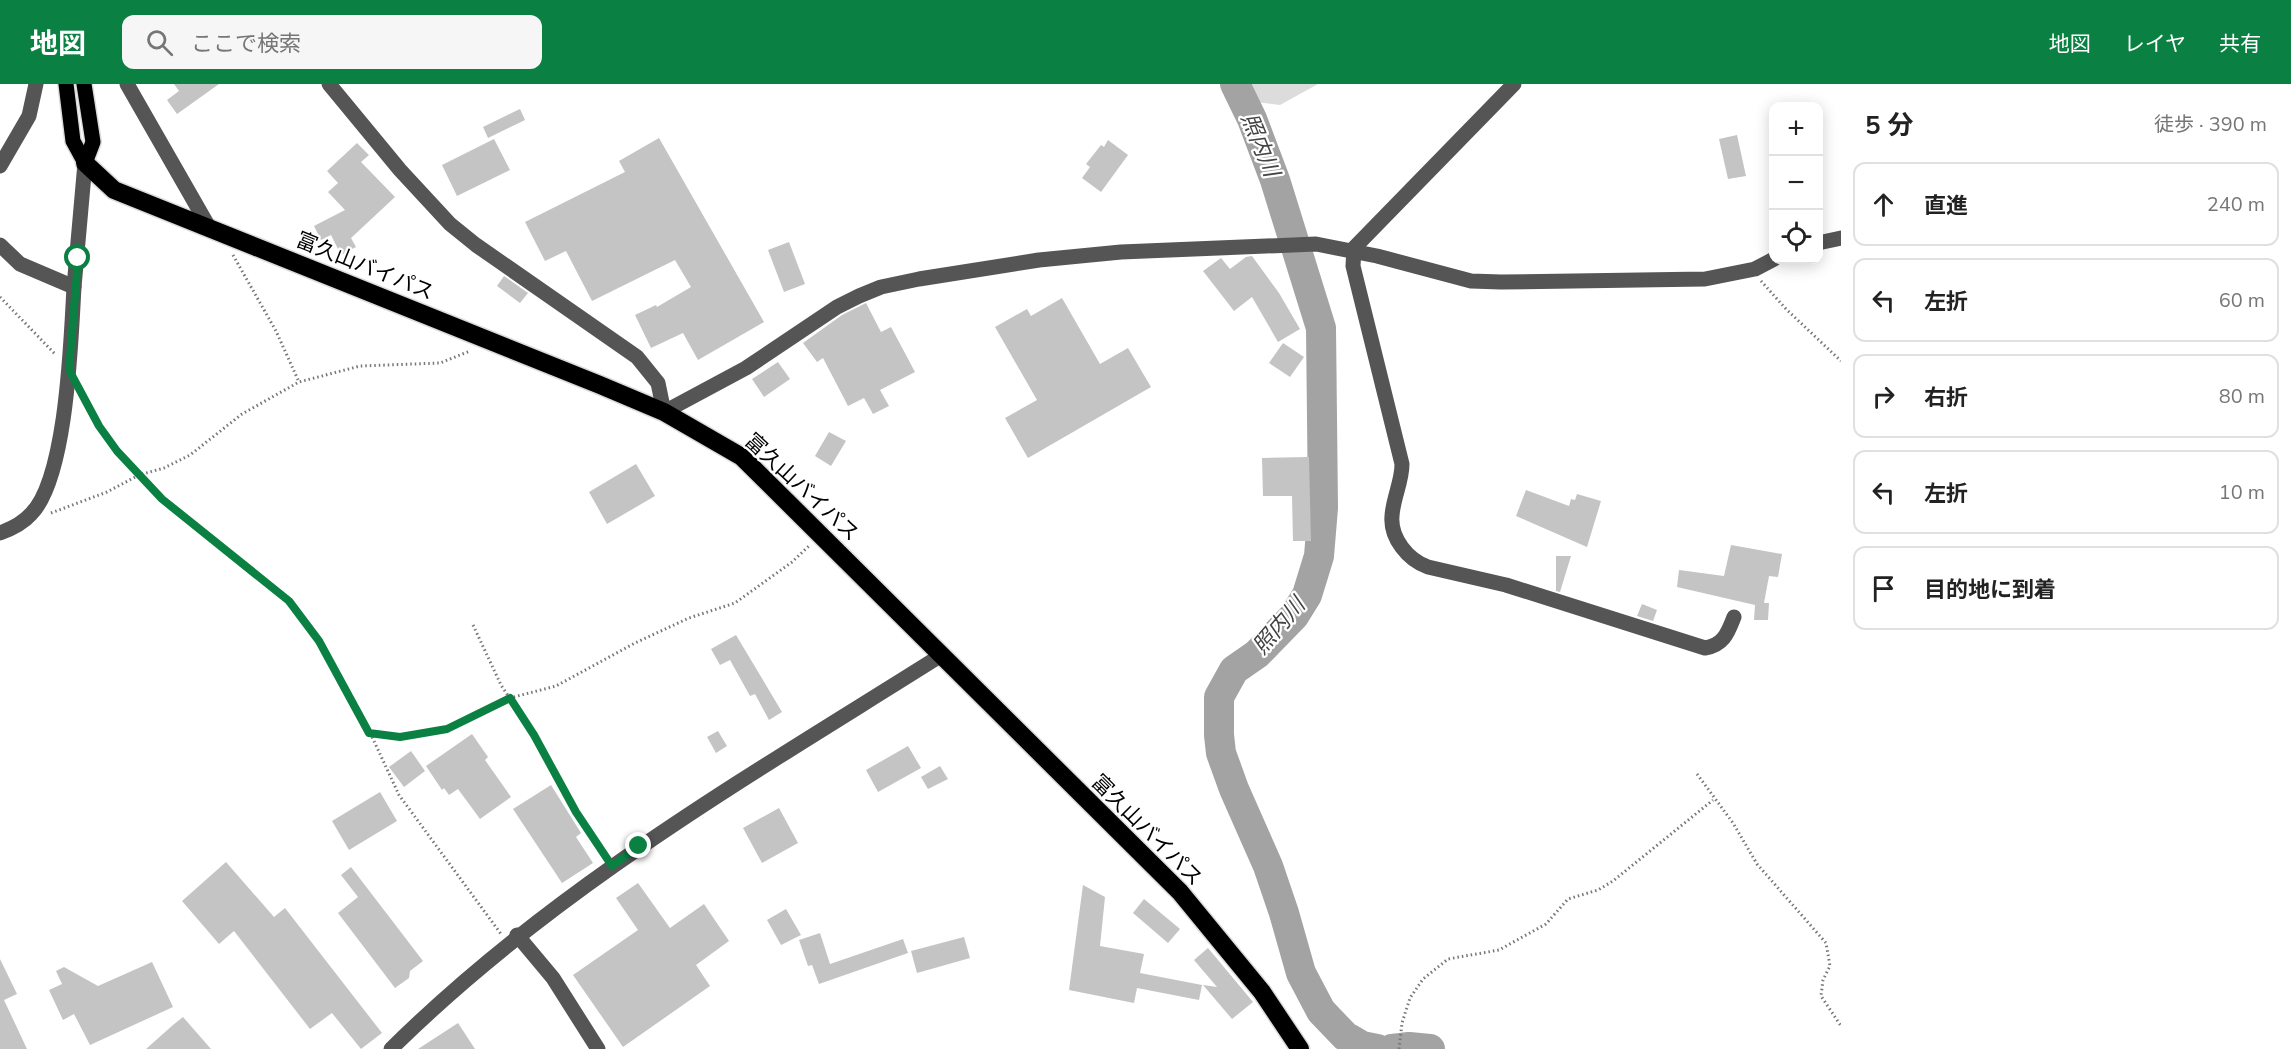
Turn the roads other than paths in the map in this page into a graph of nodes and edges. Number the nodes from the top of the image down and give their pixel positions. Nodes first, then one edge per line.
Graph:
1 (36, 84) edge
2 (66, 84) edge
3 (84, 84) edge
4 (126, 84) edge
5 (329, 84) edge
6 (1514, 84) edge
7 (86, 163) junction
8 (0, 166) edge
9 (215, 231) junction
10 (1841, 238) edge
11 (1823, 242) edge
12 (0, 245) edge
13 (1353, 252) junction
14 (1769, 261) edge
15 (74, 287) junction
16 (663, 412) junction
17 (0, 532) edge
18 (1734, 617) dead end
19 (940, 656) junction
20 (512, 940) junction
21 (391, 1049) edge
22 (598, 1049) edge
23 (1300, 1049) edge

1 - 8 street
2 - 7 main road
3 - 7 main road
4 - 9 street
5 - 16 street
6 - 13 street
7 - 9 highway, 富久山バイパス
7 - 15 street
9 - 16 highway, 富久山バイパス
10 - 11 street
12 - 15 street
13 - 14 street
13 - 16 street
13 - 18 street
15 - 17 street
16 - 19 highway, 富久山バイパス
19 - 20 street
19 - 23 highway, 富久山バイパス
20 - 21 street
20 - 22 street

